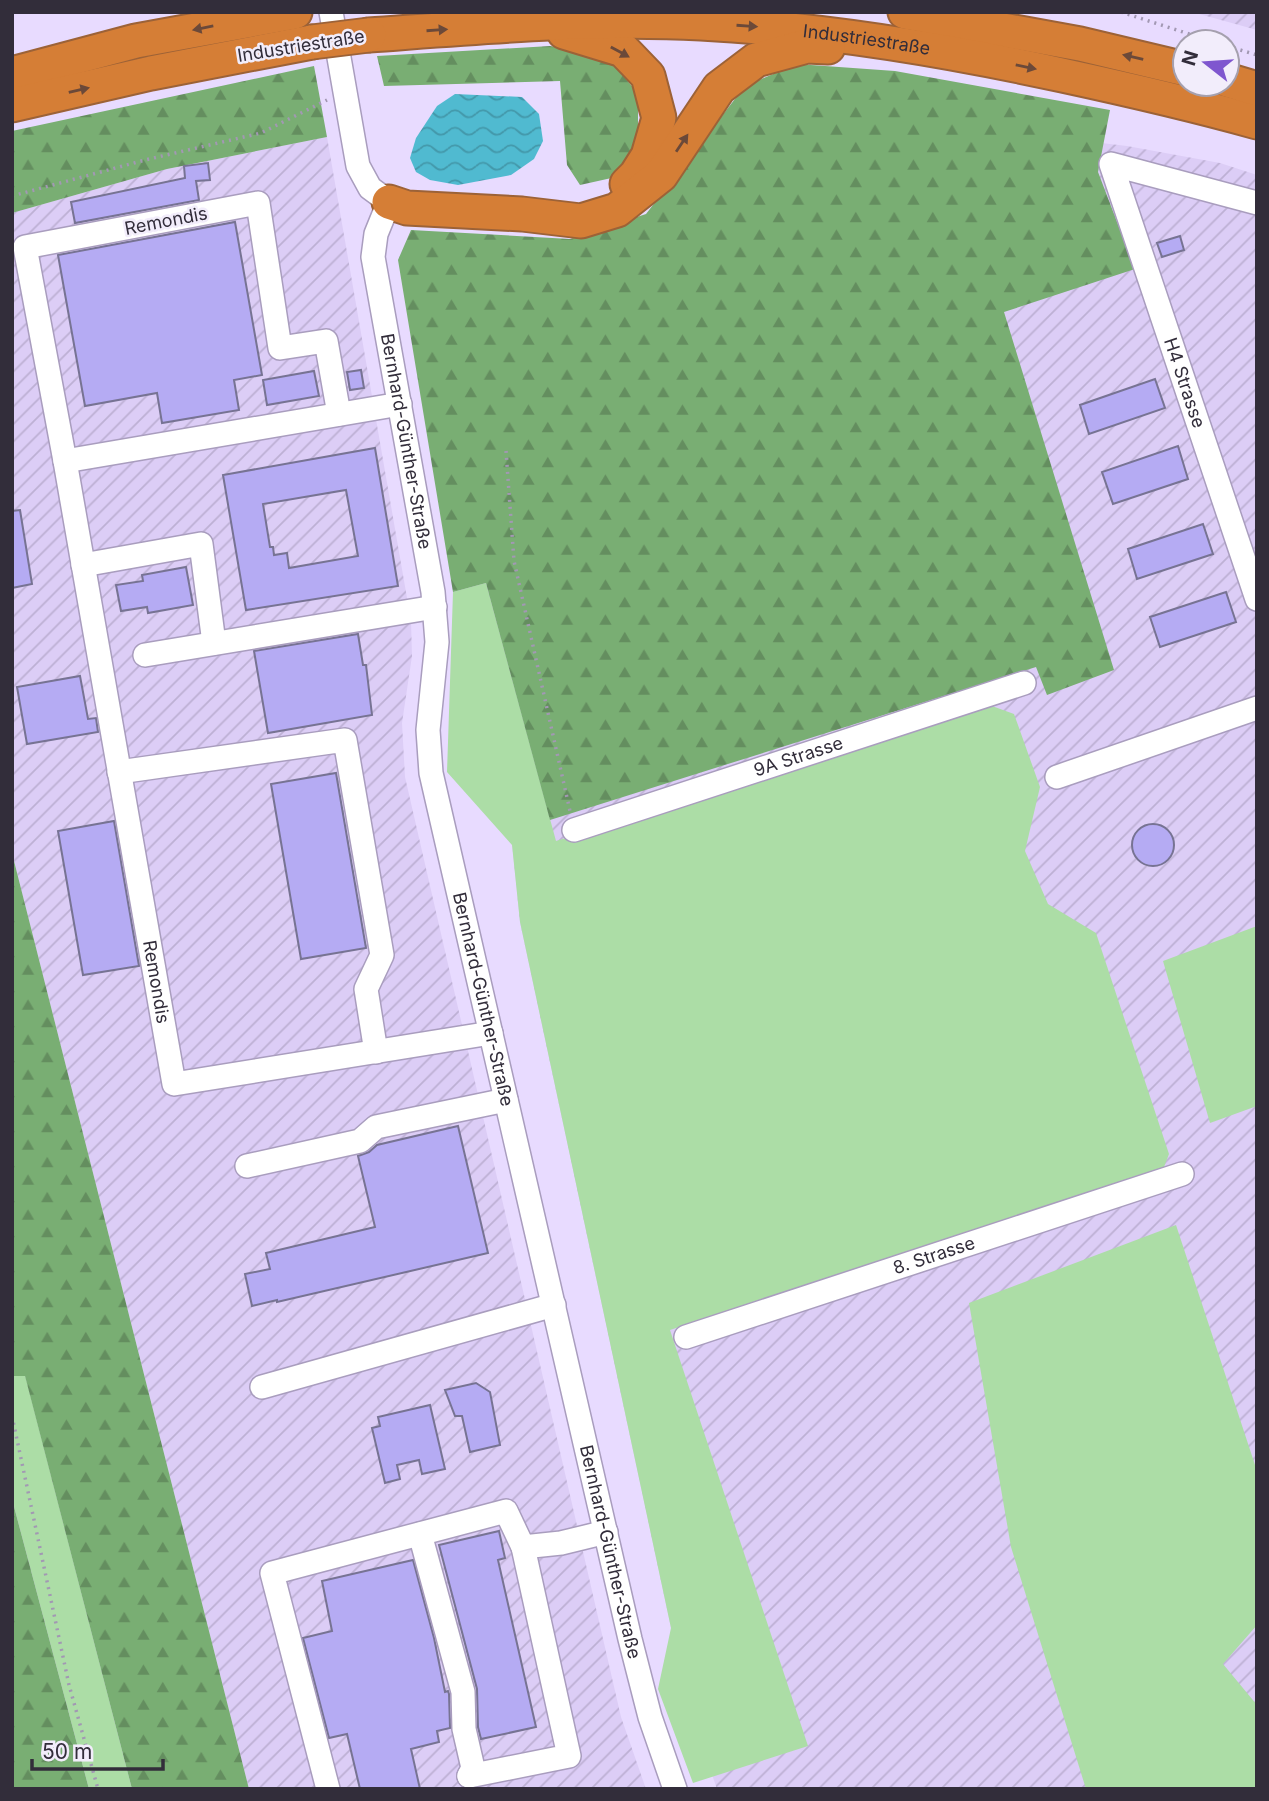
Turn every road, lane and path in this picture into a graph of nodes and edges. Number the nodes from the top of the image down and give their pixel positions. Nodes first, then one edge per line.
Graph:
1 (162, 12) edge
2 (295, 12) edge
3 (331, 12) edge
4 (905, 12) edge
5 (1012, 12) edge
6 (1121, 12) edge
7 (532, 23) junction
8 (1171, 28) edge
9 (136, 41) junction
10 (1080, 44) junction
11 (959, 53) junction
12 (1171, 66) edge
13 (12, 74) edge
14 (344, 96) junction
15 (12, 105) edge
16 (1257, 122) edge
17 (12, 195) edge
18 (389, 202) junction
19 (1257, 204) edge
20 (522, 214) junction
21 (400, 404) junction
22 (339, 414) junction
23 (506, 451) dead end
24 (65, 461) junction
25 (83, 565) junction
26 (1257, 600) edge
27 (435, 607) junction
28 (214, 643) junction
29 (145, 655) dead end
30 (1024, 683) dead end
31 (1257, 708) edge
32 (119, 772) junction
33 (1057, 777) dead end
34 (574, 830) joint
35 (491, 1033) junction
36 (376, 1052) junction
37 (506, 1100) junction
38 (247, 1166) dead end
39 (1182, 1174) dead end
40 (554, 1306) junction
41 (686, 1337) dead end
42 (262, 1387) dead end
43 (12, 1416) edge
44 (606, 1532) junction
45 (420, 1534) junction
46 (523, 1547) junction
47 (98, 1789) edge
48 (328, 1789) edge
49 (675, 1789) edge

1 - 9 highway
2 -> 9 highway, Industriestraße
3 - 14 street
4 - 10 highway, Industriestraße
5 - 10 highway
6 - 8 path
7 -> 11 highway, Industriestraße
15 -> 7 highway, Industriestraße, bridge
7 -> 20 highway
9 - 13 highway, Industriestraße
12 -> 10 highway, Industriestraße
11 -> 16 highway, Industriestraße
20 -> 11 highway
14 - 17 path
14 - 18 street
18 - 20 highway
18 - 21 street, Bernhard-Günther-Straße
19 - 26 street, H4 Strasse
21 - 22 street
21 - 27 street, Bernhard-Günther-Straße
22 - 24 street
22 - 24 street, Remondis
23 - 34 path
24 - 25 street, Remondis
25 - 28 street
25 - 32 street, Remondis
27 - 28 street
27 - 35 street, Bernhard-Günther-Straße
28 - 29 street
30 - 34 street, 9A Strasse
31 - 33 street
32 - 36 street, Remondis
32 - 36 street
35 - 36 street, Remondis
35 - 37 street, Bernhard-Günther-Straße
37 - 38 street
37 - 40 street, Bernhard-Günther-Straße
39 - 41 street, 8. Strasse
40 - 42 street
40 - 44 street, Bernhard-Günther-Straße
43 - 47 path
44 - 46 street
44 - 49 street, Bernhard-Günther-Straße
45 - 46 street
45 - 46 street
45 - 48 street

